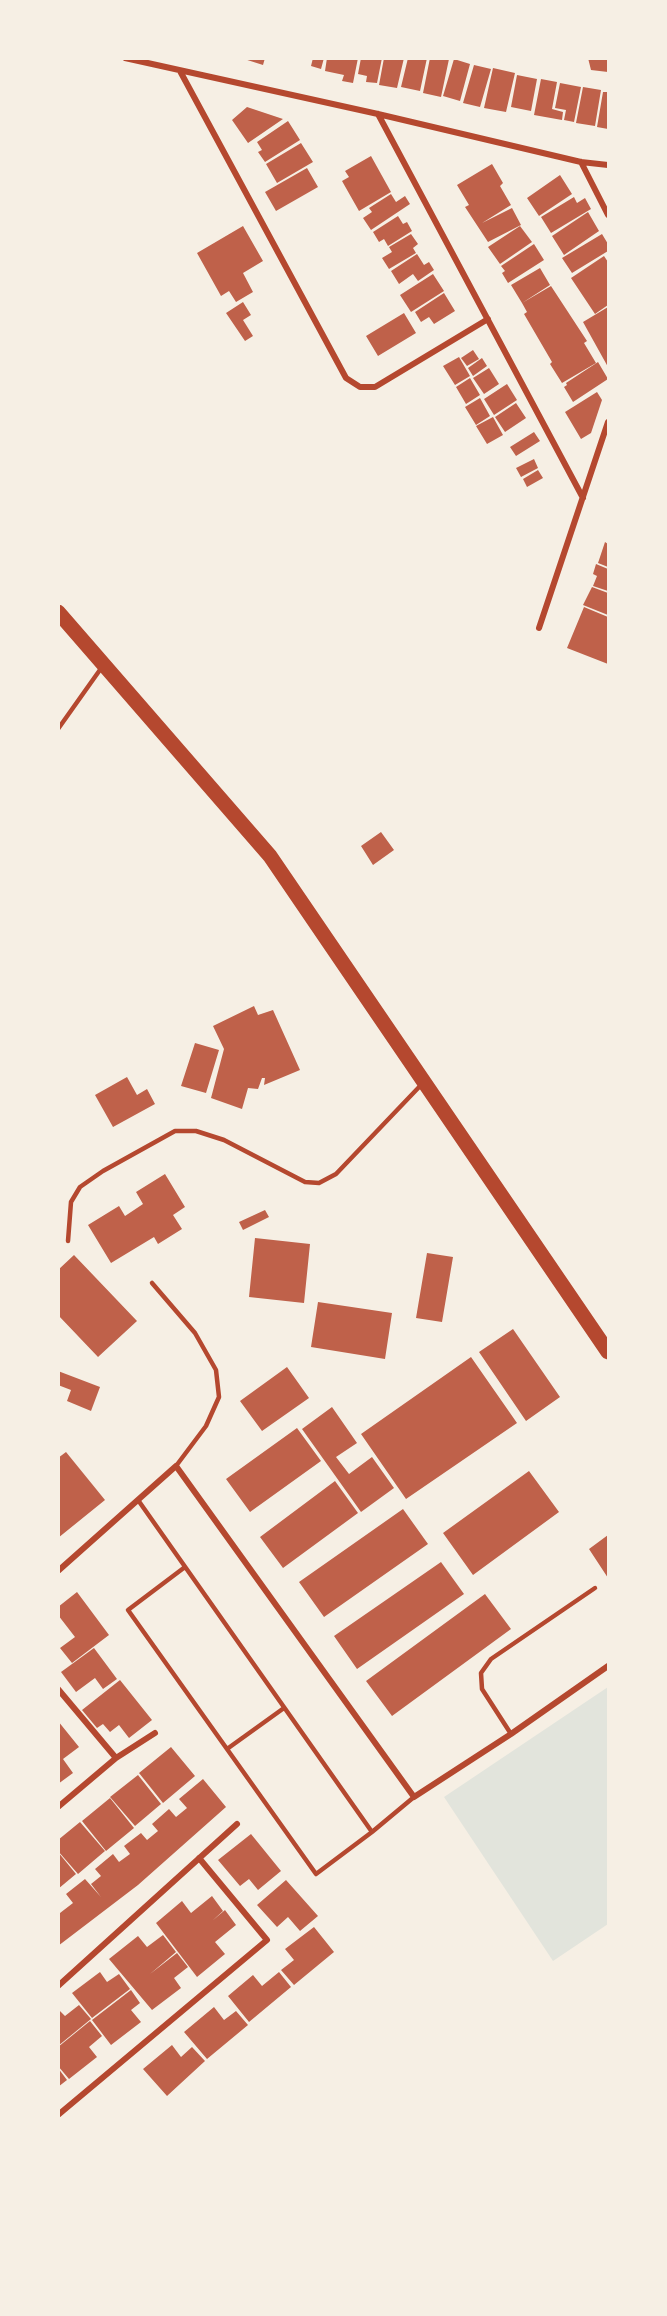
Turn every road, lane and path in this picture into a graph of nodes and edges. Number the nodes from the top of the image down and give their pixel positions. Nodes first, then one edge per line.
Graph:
1 (125, 58) edge
2 (180, 71) junction
3 (378, 114) junction
4 (581, 162) junction
5 (609, 165) edge
6 (609, 215) edge
7 (489, 320) junction
8 (609, 423) edge
9 (584, 498) junction
10 (58, 612) edge
11 (539, 628) dead end
12 (104, 665) junction
13 (58, 729) edge
14 (424, 1082) junction
15 (68, 1241) dead end
16 (152, 1283) dead end
17 (609, 1352) edge
18 (176, 1466) junction
19 (138, 1500) junction
20 (185, 1567) junction
21 (58, 1571) edge
22 (596, 1588) dead end
23 (609, 1666) edge
24 (58, 1689) edge
25 (284, 1708) junction
26 (155, 1733) dead end
27 (511, 1734) junction
28 (227, 1749) junction
29 (116, 1758) junction
30 (414, 1797) junction
31 (58, 1807) edge
32 (237, 1824) dead end
33 (372, 1832) junction
34 (199, 1858) junction
35 (58, 1986) edge
36 (58, 2115) edge

1 - 2 street
2 - 3 street
2 - 7 street
3 - 4 street
3 - 7 street
4 - 5 street
4 - 6 street
7 - 9 street
8 - 9 street
9 - 11 street
10 - 12 main road
12 - 13 lane
12 - 14 main road
14 - 15 lane
14 - 17 main road
16 - 18 lane
18 - 19 street
18 - 30 street
19 - 20 lane
19 - 21 street
20 - 25 lane
20 - 28 lane
22 - 27 lane
23 - 27 street
24 - 29 street
25 - 28 lane
25 - 33 lane
26 - 29 street
27 - 30 street
28 - 33 lane
29 - 31 street
30 - 33 lane
32 - 34 street
34 - 35 street
34 - 36 street

